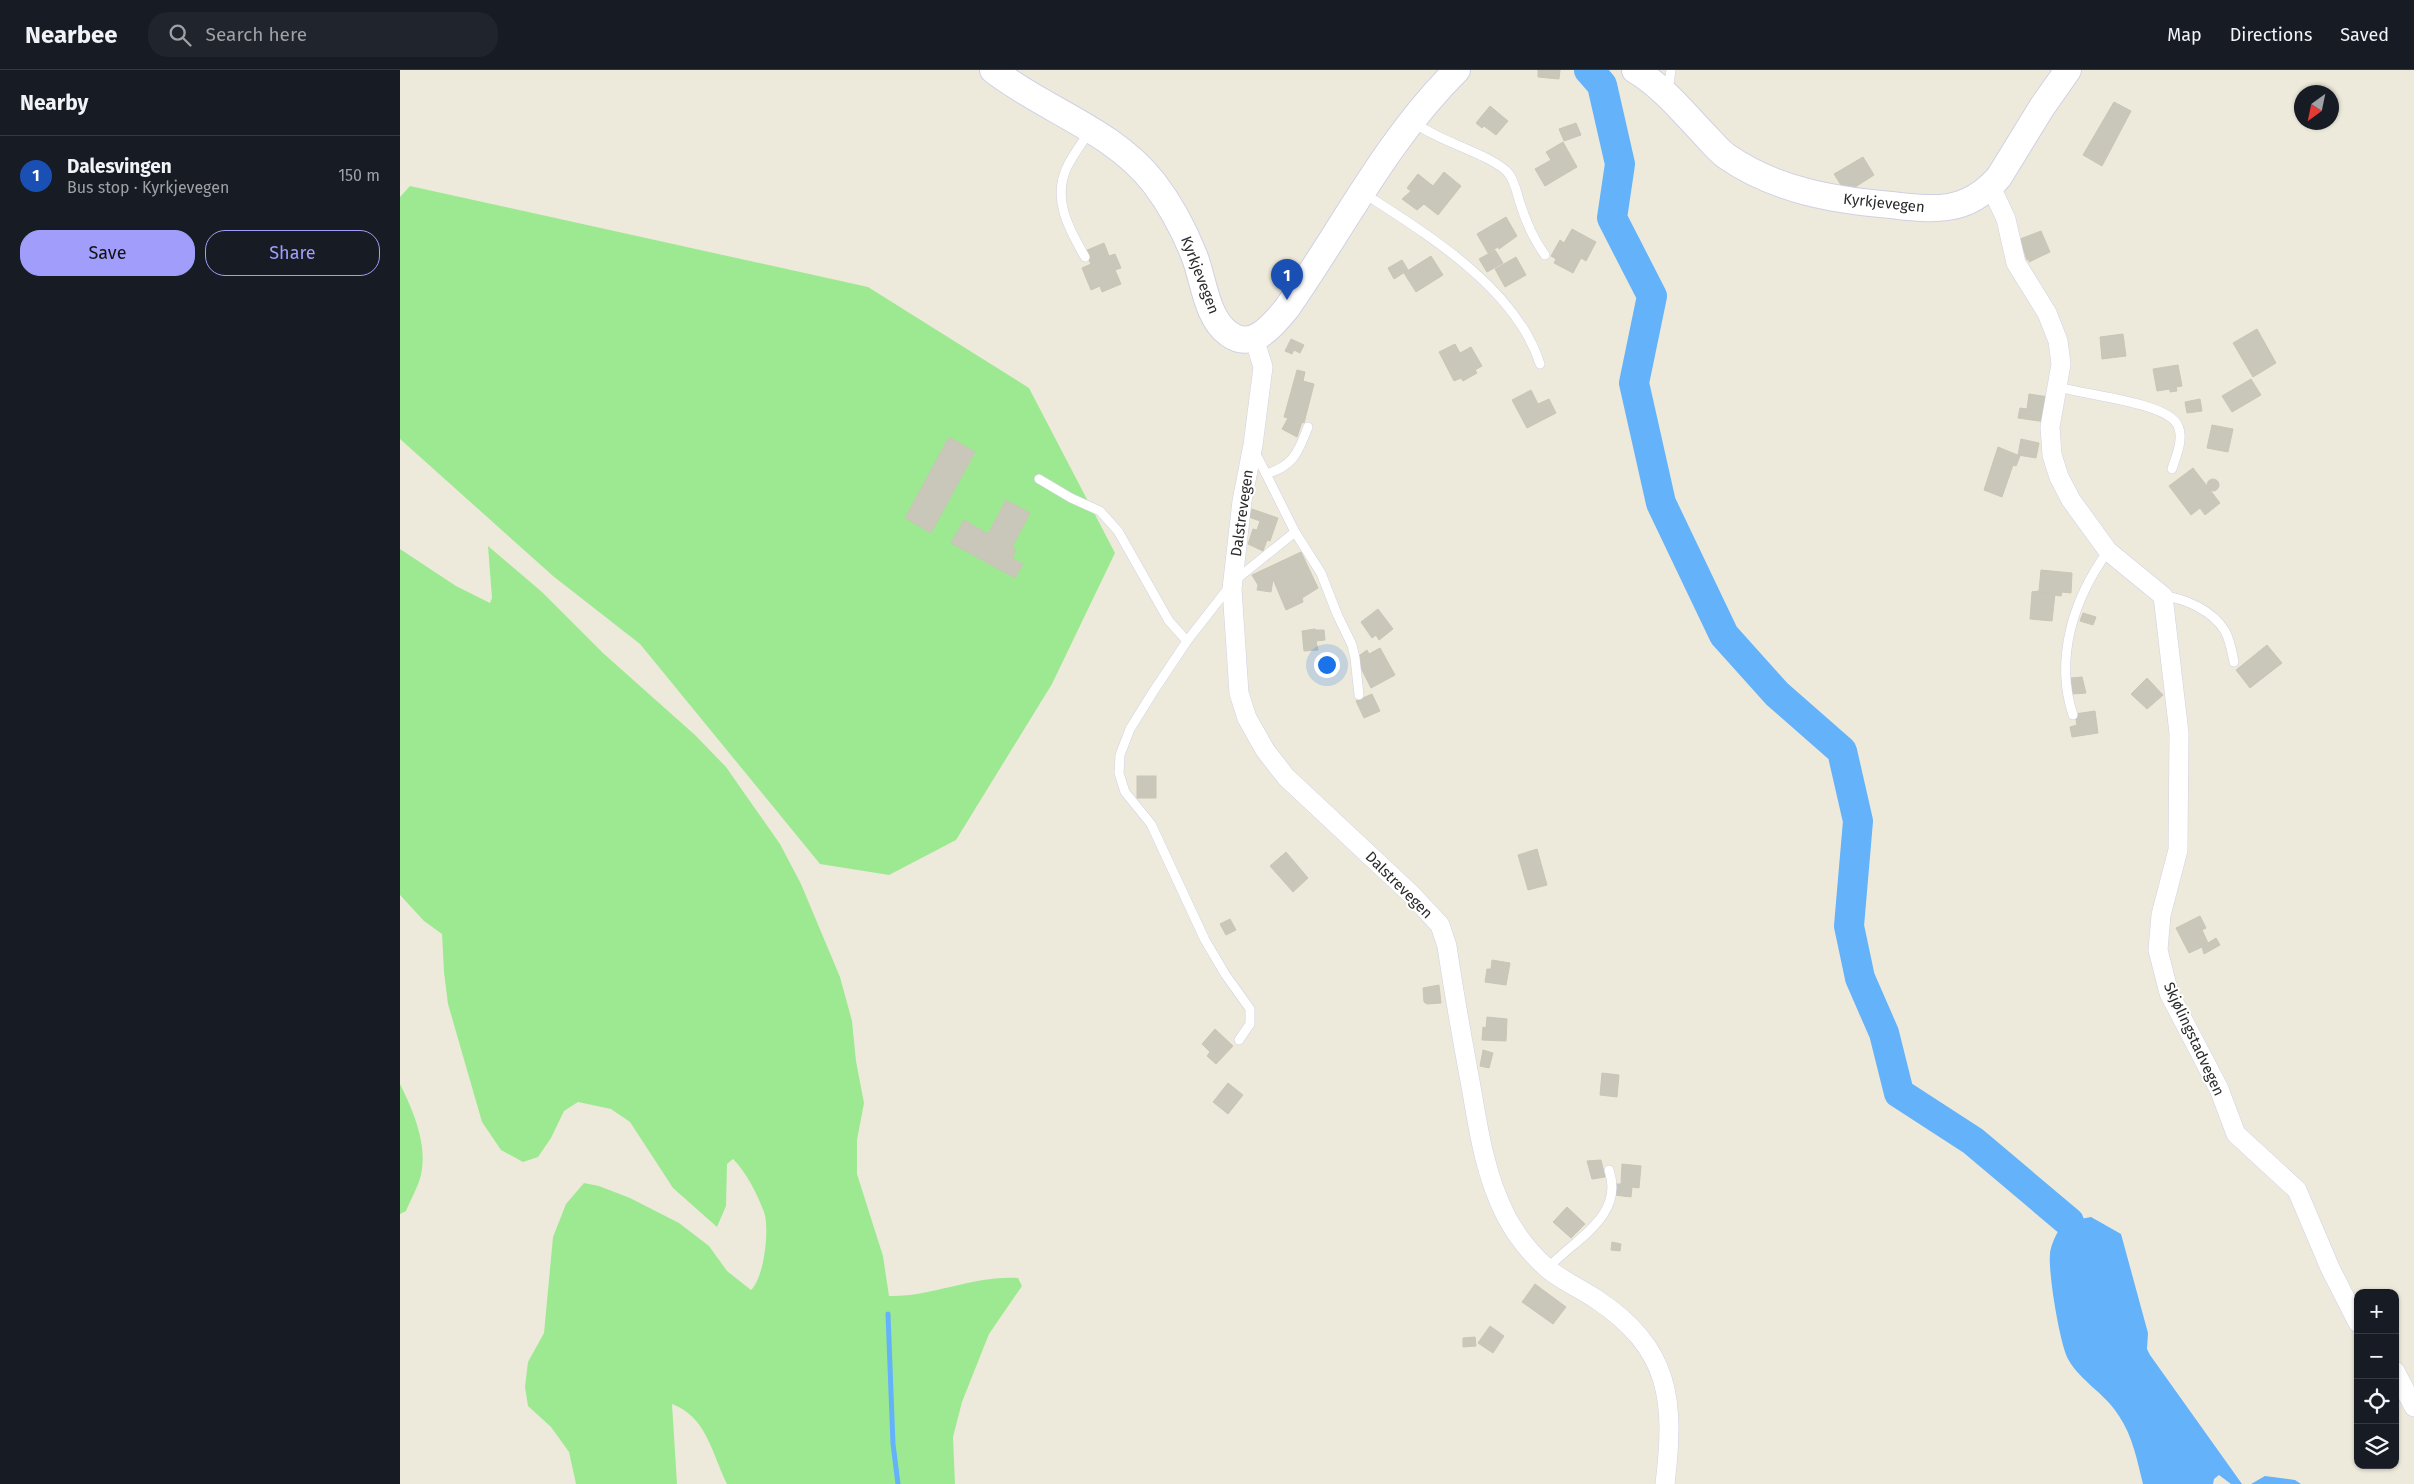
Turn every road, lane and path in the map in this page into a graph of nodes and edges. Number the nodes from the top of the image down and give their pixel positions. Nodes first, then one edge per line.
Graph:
1 (993, 70) edge
2 (1458, 70) edge
3 (1635, 70) edge
4 (2068, 70) edge
5 (1669, 83) edge
6 (1412, 120) junction
7 (1091, 130) junction
8 (1991, 187) junction
9 (1362, 193) junction
10 (1545, 255) dead end
11 (1085, 257) dead end
12 (1254, 338) junction
13 (1540, 364) dead end
14 (2059, 387) junction
15 (1308, 427) dead end
16 (1253, 445) junction
17 (2172, 469) dead end
18 (1266, 474) junction
19 (1038, 479) dead end
20 (1295, 532) junction
21 (2108, 551) junction
22 (1233, 582) junction
23 (2163, 596) junction
24 (1188, 641) junction
25 (2234, 662) dead end
26 (1358, 695) dead end
27 (2073, 715) dead end
28 (1239, 1040) dead end
29 (1609, 1170) dead end
30 (1548, 1268) junction
31 (2354, 1315) edge
32 (2399, 1379) edge
33 (2414, 1407) edge
34 (1666, 1484) edge

1 - 7 main road, Kyrkjevegen
2 - 6 main road
3 - 5 main road, Kyrkjevegen
4 - 8 main road, Kyrkjevegen
5 - 8 main road, Kyrkjevegen
6 - 9 main road
6 - 10 lane
7 - 11 lane
7 - 12 main road, Kyrkjevegen
8 - 14 street
9 - 12 main road
9 - 13 lane
12 - 16 street, Dalstrevegen
14 - 17 lane
14 - 21 street
15 - 18 lane
16 - 18 lane, Dalstrevegen
16 - 22 street, Dalstrevegen
18 - 20 lane, Dalstrevegen
19 - 24 lane
20 - 22 lane, Dalstrevegen
20 - 26 lane, Dalstrevegen
21 - 23 street
21 - 27 lane
22 - 24 lane, Dalstrevegen
22 - 30 street, Dalstrevegen
23 - 25 lane
23 - 31 street, Skjølingstadvegen
24 - 28 lane, Dalstrevegen
29 - 30 lane
30 - 34 street, Dalstrevegen
32 - 33 street

